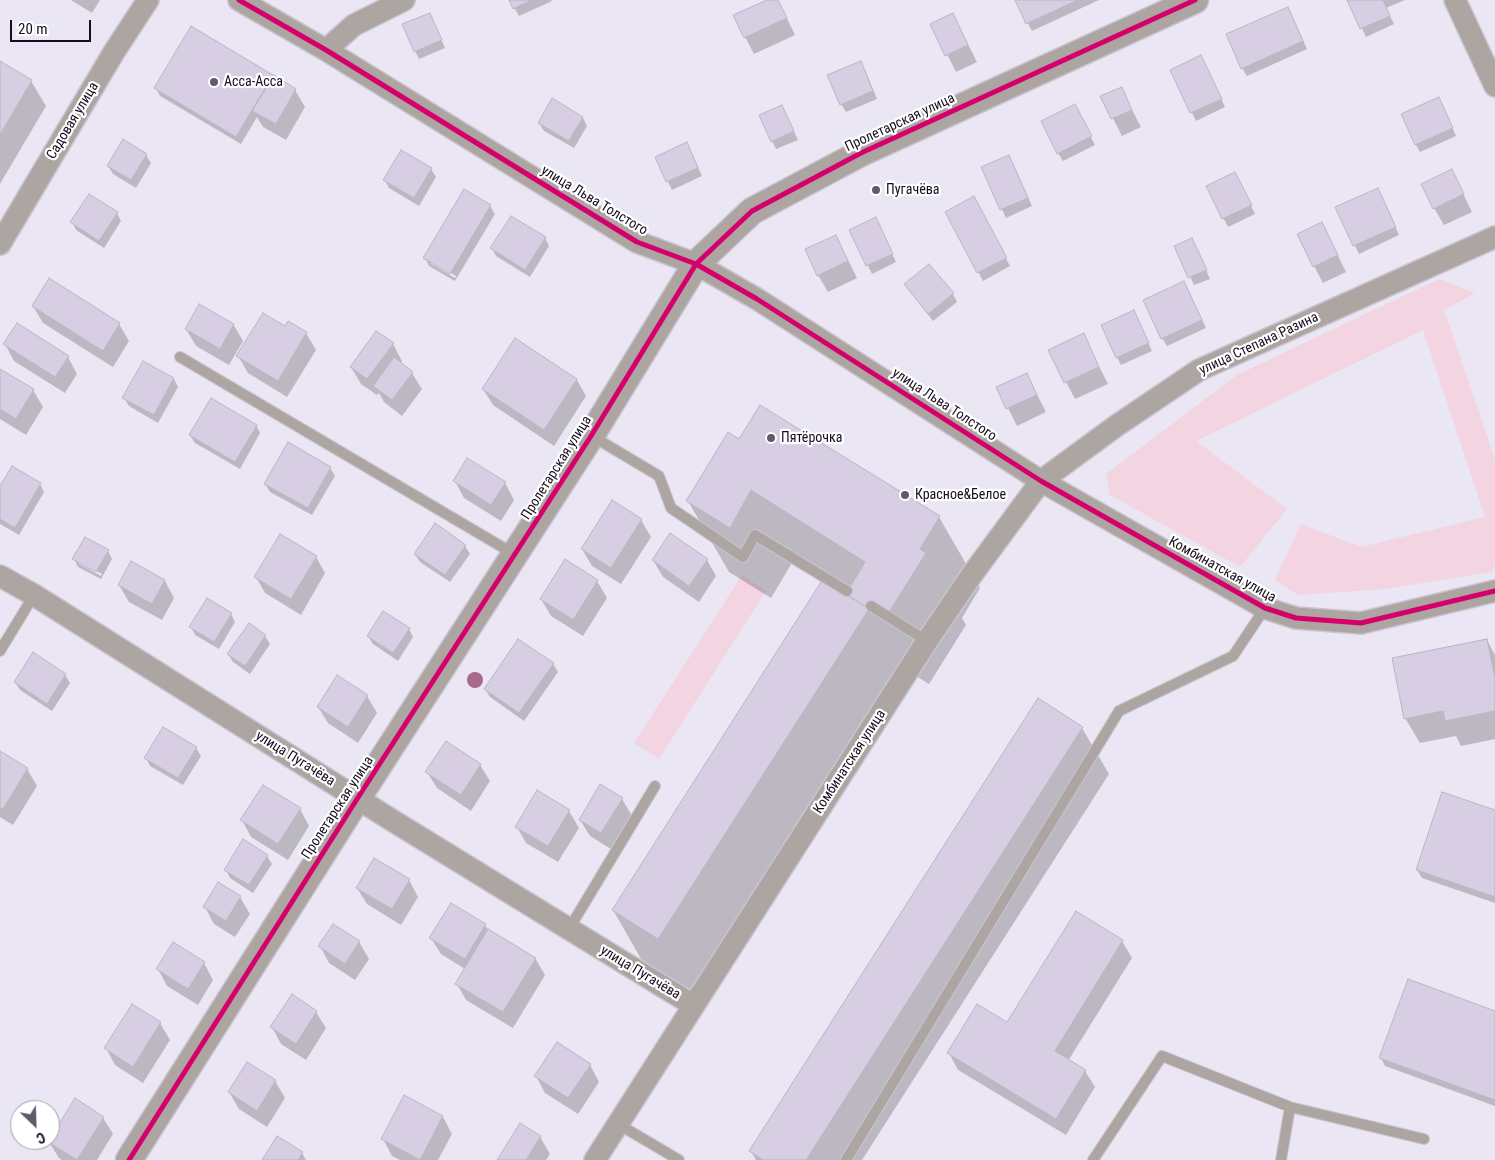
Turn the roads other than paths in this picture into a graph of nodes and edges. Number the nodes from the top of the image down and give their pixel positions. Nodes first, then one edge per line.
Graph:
1 (148, 0) edge
2 (239, 0) edge
3 (404, 0) edge
4 (1195, 0) edge
5 (1455, 0) edge
6 (326, 50) junction
7 (1495, 86) edge
8 (1495, 236) edge
9 (0, 244) edge
10 (696, 264) junction
11 (180, 357) dead end
12 (591, 436) junction
13 (1041, 481) junction
14 (515, 555) junction
15 (0, 576) edge
16 (847, 591) dead end
17 (1495, 591) edge
18 (34, 595) junction
19 (870, 606) dead end
20 (1265, 608) junction
21 (927, 641) junction
22 (0, 651) edge
23 (655, 786) dead end
24 (357, 798) junction
25 (569, 929) junction
26 (693, 1005) junction
27 (1290, 1107) junction
28 (618, 1124) junction
29 (1424, 1140) dead end
30 (128, 1160) edge
31 (595, 1160) edge
32 (679, 1160) edge
33 (846, 1160) edge
34 (1093, 1160) edge
35 (1281, 1160) edge

1 - 9 street, Садовая улица
2 - 6 street, улица Льва Толстого
3 - 6 street
4 - 10 street, Пролетарская улица
5 - 7 street
6 - 10 street, улица Льва Толстого
8 - 13 street, улица Степана Разина
10 - 12 street, Пролетарская улица
10 - 13 street, улица Льва Толстого
11 - 14 lane
12 - 14 street, Пролетарская улица
12 - 16 lane
13 - 20 street, Комбинатская улица
13 - 21 street, Комбинатская улица
14 - 24 street, Пролетарская улица
15 - 18 street, улица Пугачёва
17 - 20 street, Комбинатская улица
18 - 22 lane
18 - 24 street, улица Пугачёва
19 - 21 lane
20 - 33 lane
21 - 26 street, Комбинатская улица
23 - 25 lane
24 - 25 street, улица Пугачёва
24 - 30 street, Пролетарская улица
25 - 26 street, улица Пугачёва
26 - 28 street, Комбинатская улица
27 - 29 lane
27 - 34 lane
27 - 35 lane
28 - 31 street, Комбинатская улица
28 - 32 lane

